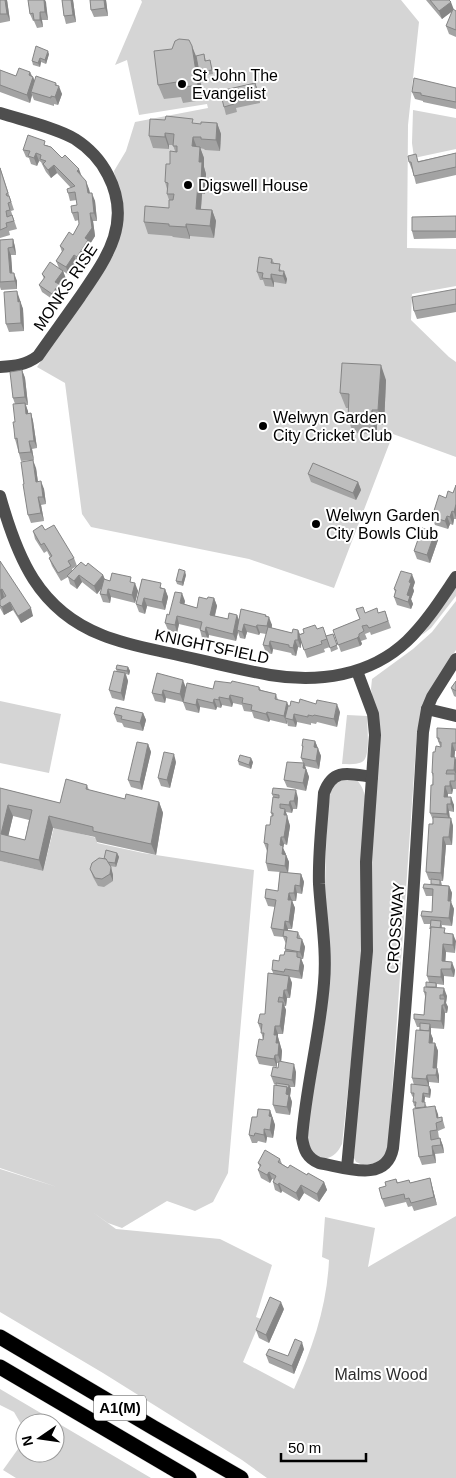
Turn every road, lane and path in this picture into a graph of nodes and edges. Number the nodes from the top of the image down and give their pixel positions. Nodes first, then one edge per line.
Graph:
1 (0, 113) edge
2 (0, 367) edge
3 (0, 497) edge
4 (456, 577) edge
5 (456, 660) edge
6 (357, 671) junction
7 (427, 709) junction
8 (456, 716) edge
9 (372, 777) junction
10 (347, 1168) junction
11 (0, 1337) edge
12 (0, 1367) edge
13 (189, 1478) edge
14 (241, 1478) edge

1 - 2 street, MONKS RISE
3 - 6 street, KNIGHTSFIELD
4 - 6 street, KNIGHTSFIELD
5 - 7 street, CROSSWAY
6 - 9 street, CROSSWAY
7 - 8 street
7 - 10 street, CROSSWAY
9 - 10 street, CROSSWAY
9 - 10 street, CROSSWAY
11 - 14 highway, A1(M)
12 - 13 highway, A1(M)

